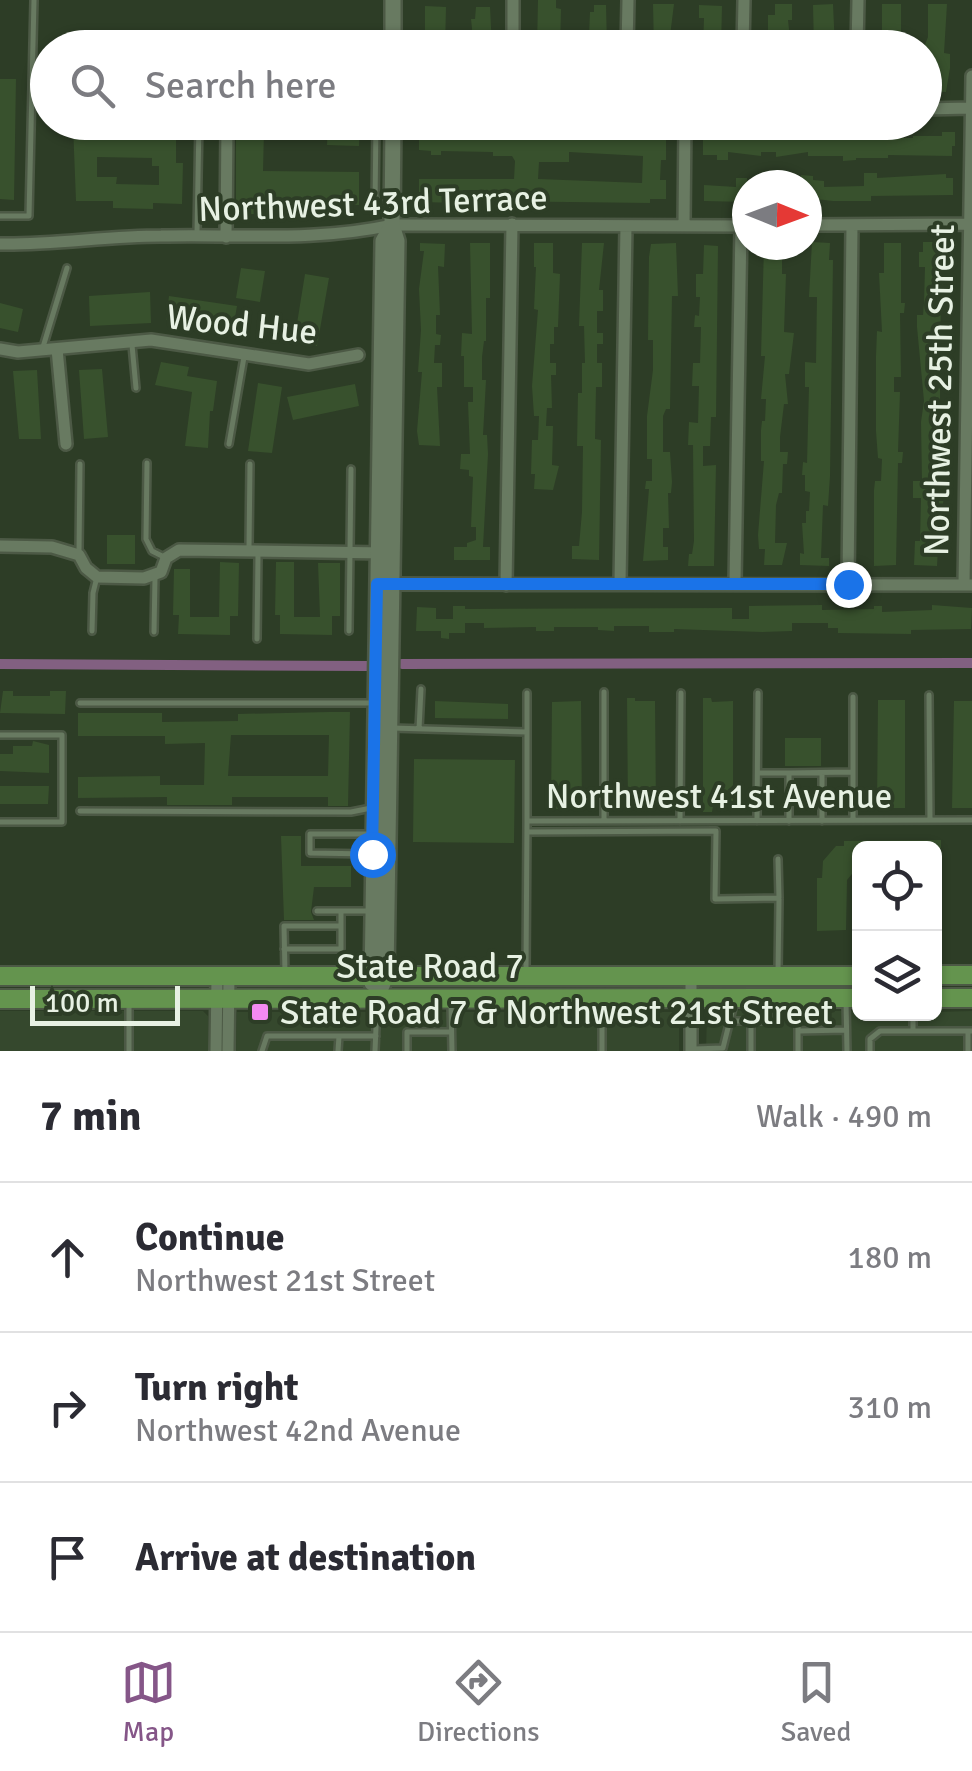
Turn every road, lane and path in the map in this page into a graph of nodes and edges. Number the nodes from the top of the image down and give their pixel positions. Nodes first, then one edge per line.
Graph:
1 (34, 0) edge
2 (393, 0) edge
3 (513, 0) edge
4 (628, 0) edge
5 (744, 0) edge
6 (858, 0) edge
7 (33, 30) edge
8 (393, 30) edge
9 (513, 30) edge
10 (627, 30) edge
11 (743, 30) edge
12 (857, 30) edge
13 (972, 76) edge
14 (972, 108) edge
15 (942, 109) edge
16 (31, 140) edge
17 (199, 140) edge
18 (227, 140) edge
19 (376, 140) edge
20 (392, 140) edge
21 (685, 140) edge
22 (375, 205) dead end
23 (0, 216) edge
24 (512, 224) junction
25 (684, 224) junction
26 (852, 224) junction
27 (970, 224) edge
28 (392, 225) junction
29 (822, 225) edge
30 (626, 226) junction
31 (732, 226) edge
32 (197, 236) junction
33 (226, 236) junction
34 (0, 244) edge
35 (743, 260) edge
36 (67, 268) dead end
37 (132, 342) junction
38 (0, 348) edge
39 (58, 349) junction
40 (42, 350) junction
41 (244, 354) junction
42 (358, 355) dead end
43 (136, 388) dead end
44 (66, 444) dead end
45 (229, 444) dead end
46 (148, 463) dead end
47 (80, 464) dead end
48 (250, 464) dead end
49 (351, 469) dead end
50 (0, 546) edge
51 (253, 551) junction
52 (350, 552) junction
53 (385, 553) junction
54 (79, 555) junction
55 (166, 558) junction
56 (155, 574) junction
57 (97, 578) junction
58 (384, 584) junction
59 (620, 584) junction
60 (735, 584) junction
61 (848, 584) junction
62 (506, 585) junction
63 (968, 585) edge
64 (92, 631) dead end
65 (349, 631) dead end
66 (154, 632) dead end
67 (257, 639) dead end
68 (420, 689) dead end
69 (604, 692) dead end
70 (527, 693) dead end
71 (681, 693) dead end
72 (758, 693) dead end
73 (929, 695) dead end
74 (853, 696) dead end
75 (80, 703) dead end
76 (375, 703) junction
77 (382, 728) junction
78 (419, 729) junction
79 (526, 732) junction
80 (0, 735) edge
81 (853, 772) junction
82 (758, 773) junction
83 (790, 773) junction
84 (822, 773) junction
85 (381, 808) junction
86 (80, 811) dead end
87 (822, 820) junction
88 (853, 820) junction
89 (930, 820) junction
90 (972, 820) edge
91 (527, 821) junction
92 (604, 821) junction
93 (680, 821) junction
94 (757, 821) junction
95 (789, 821) junction
96 (0, 822) edge
97 (527, 832) junction
98 (372, 834) junction
99 (380, 854) junction
100 (778, 859) dead end
101 (779, 898) junction
102 (317, 911) dead end
103 (340, 911) junction
104 (371, 911) junction
105 (341, 926) junction
106 (284, 949) junction
107 (0, 976) edge
108 (223, 976) junction
109 (285, 976) junction
110 (378, 976) junction
111 (526, 976) junction
112 (692, 976) junction
113 (778, 976) junction
114 (852, 976) edge
115 (942, 976) edge
116 (972, 976) edge
117 (377, 998) junction
118 (451, 998) junction
119 (602, 998) junction
120 (691, 998) junction
121 (736, 998) junction
122 (773, 998) junction
123 (798, 998) junction
124 (852, 998) edge
125 (942, 998) edge
126 (972, 998) edge
127 (0, 999) edge
128 (129, 999) junction
129 (222, 999) junction
130 (852, 1003) edge
131 (730, 1021) junction
132 (751, 1021) junction
133 (914, 1021) edge
134 (846, 1030) junction
135 (970, 1030) edge
136 (798, 1031) junction
137 (914, 1031) junction
138 (452, 1032) junction
139 (338, 1036) junction
140 (376, 1036) junction
141 (692, 1050) edge
142 (130, 1051) edge
143 (216, 1051) edge
144 (228, 1051) edge
145 (262, 1051) edge
146 (338, 1051) edge
147 (376, 1051) edge
148 (407, 1051) edge
149 (452, 1051) edge
150 (602, 1051) edge
151 (751, 1051) edge
152 (798, 1051) edge
153 (846, 1051) edge
154 (870, 1051) edge
155 (968, 1051) edge

1 - 7 lane
2 - 8 street
3 - 9 street
4 - 10 street
5 - 11 street
6 - 12 street
13 - 14 street, Northwest 25th Street
14 - 15 street
14 - 27 street, Northwest 25th Street
16 - 23 lane
17 - 32 lane
18 - 33 street
19 - 22 lane
20 - 28 street
21 - 25 street
24 - 28 street, Northwest 43rd Terrace
24 - 30 street, Northwest 43rd Terrace
24 - 62 street
25 - 30 street, Northwest 43rd Terrace
25 - 31 street, Northwest 43rd Terrace
26 - 27 street
26 - 29 street
26 - 61 street
27 - 63 street, Northwest 25th Street
28 - 33 street, Northwest 43rd Terrace
28 - 53 street
30 - 59 street
32 - 33 street, Northwest 43rd Terrace
32 - 34 street, Northwest 43rd Terrace
35 - 60 street
36 - 40 lane
37 - 39 street, Wood Hue
37 - 41 street, Wood Hue
37 - 43 lane
38 - 40 street, Wood Hue
39 - 40 street, Wood Hue
39 - 44 street
41 - 42 street, Wood Hue
41 - 45 lane
46 - 55 lane
47 - 54 lane
48 - 51 lane
49 - 52 lane
50 - 54 street
51 - 52 street
51 - 55 street
51 - 67 lane
52 - 53 street
52 - 65 lane
53 - 58 street
54 - 57 street
55 - 56 street
56 - 57 street
56 - 66 lane
57 - 64 lane
58 - 62 street
58 - 76 street
58 - 77 street
59 - 60 street
59 - 62 street
60 - 61 street
61 - 63 street
68 - 78 lane
69 - 92 lane
70 - 79 lane
71 - 93 lane
72 - 82 lane
73 - 89 lane
74 - 81 lane
75 - 76 lane
76 - 77 street
77 - 78 lane, Northwest 41st Avenue
77 - 85 street
78 - 79 lane, Northwest 41st Avenue
79 - 91 lane, Northwest 41st Avenue
80 - 96 lane
81 - 84 lane
81 - 88 lane
82 - 83 lane
82 - 94 lane
83 - 84 lane
83 - 95 lane
84 - 87 lane
85 - 86 lane
85 - 98 street
85 - 99 street
87 - 88 lane, Northwest 41st Avenue
87 - 95 lane, Northwest 41st Avenue
88 - 89 lane, Northwest 41st Avenue
89 - 90 lane, Northwest 41st Avenue
91 - 92 lane, Northwest 41st Avenue
91 - 97 lane
92 - 93 lane, Northwest 41st Avenue
93 - 94 lane, Northwest 41st Avenue
94 - 95 lane, Northwest 41st Avenue
97 - 101 lane
97 - 111 lane
98 - 99 street
98 - 99 lane
99 - 104 street
99 - 110 street
100 - 101 lane
101 - 113 lane
102 - 103 lane
103 - 104 lane
103 - 105 lane
104 - 110 street
105 - 106 lane
105 - 106 lane
106 - 109 lane
107 - 108 main road, State Road 7
108 - 109 main road, State Road 7
108 - 129 street
109 - 110 main road, State Road 7
110 - 111 main road, State Road 7
110 - 117 street
111 - 112 main road, State Road 7
112 - 113 main road, State Road 7
112 - 120 street
113 - 114 main road, State Road 7
115 - 116 main road
117 - 118 main road, State Road 7
117 - 129 main road, State Road 7
117 - 140 lane
118 - 119 main road, State Road 7
118 - 138 lane
119 - 120 main road, State Road 7
119 - 150 lane
120 - 121 main road, State Road 7
120 - 141 street
121 - 122 main road, State Road 7
121 - 131 lane
122 - 123 main road, State Road 7
122 - 132 lane
123 - 124 main road, State Road 7
123 - 136 lane
125 - 126 main road
127 - 128 main road, State Road 7
128 - 129 main road, State Road 7
128 - 142 lane
129 - 143 street
129 - 144 street
130 - 134 lane
131 - 132 lane
131 - 141 lane
132 - 151 lane
133 - 137 lane
134 - 136 lane
134 - 153 lane
135 - 137 lane
135 - 155 lane
136 - 152 lane
137 - 154 lane
138 - 148 lane
138 - 149 lane
139 - 140 lane
139 - 145 lane
139 - 146 lane
140 - 147 lane

